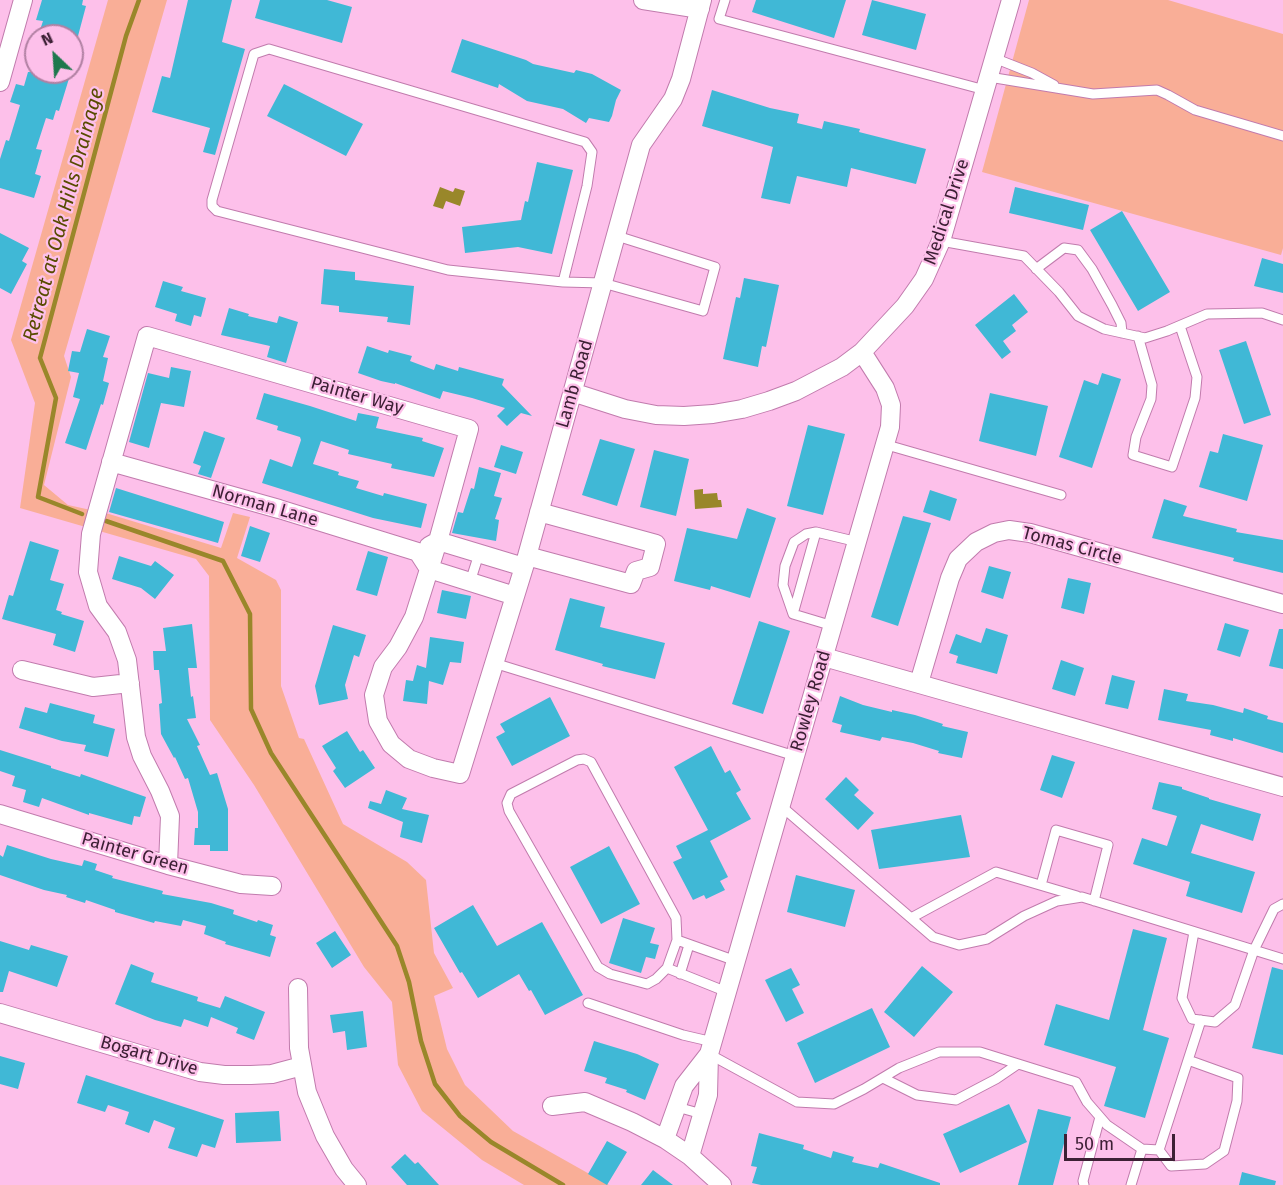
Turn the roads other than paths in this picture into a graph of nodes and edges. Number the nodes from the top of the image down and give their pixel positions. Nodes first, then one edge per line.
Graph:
1 (23, 0) edge
2 (643, 0) edge
3 (725, 0) edge
4 (1011, 0) edge
5 (701, 4) edge
6 (994, 57) junction
7 (0, 82) edge
8 (987, 83) junction
9 (1056, 87) junction
10 (1283, 136) edge
11 (617, 236) junction
12 (941, 242) junction
13 (1036, 269) junction
14 (563, 282) junction
15 (603, 283) junction
16 (1283, 320) edge
17 (1180, 326) junction
18 (1122, 333) junction
19 (1138, 336) junction
20 (862, 352) junction
21 (573, 392) junction
22 (887, 445) junction
23 (111, 462) junction
24 (1061, 495) dead end
25 (539, 512) junction
26 (816, 532) junction
27 (438, 542) junction
28 (858, 542) junction
29 (418, 552) junction
30 (479, 554) junction
31 (526, 561) junction
32 (429, 569) junction
33 (470, 582) junction
34 (515, 596) junction
35 (1283, 604) edge
36 (793, 614) junction
37 (833, 626) junction
38 (824, 657) junction
39 (494, 663) junction
40 (22, 670) dead end
41 (130, 682) junction
42 (919, 683) junction
43 (795, 756) junction
44 (460, 774) joint
45 (1283, 787) edge
46 (781, 806) junction
47 (0, 814) edge
48 (168, 865) junction
49 (1041, 885) junction
50 (272, 886) dead end
51 (1082, 897) junction
52 (1094, 901) junction
53 (1283, 904) edge
54 (911, 918) junction
55 (1194, 932) junction
56 (677, 940) junction
57 (689, 945) junction
58 (1254, 950) junction
59 (1283, 959) edge
60 (736, 961) junction
61 (667, 968) junction
62 (680, 974) junction
63 (298, 988) dead end
64 (727, 992) junction
65 (588, 1003) dead end
66 (0, 1013) edge
67 (1201, 1020) junction
68 (711, 1048) junction
69 (1188, 1060) junction
70 (1018, 1064) junction
71 (302, 1066) junction
72 (883, 1078) junction
73 (552, 1106) dead end
74 (677, 1107) junction
75 (702, 1114) junction
76 (1100, 1117) junction
77 (665, 1139) junction
78 (1142, 1149) junction
79 (1159, 1150) junction
80 (690, 1156) junction
81 (357, 1185) edge
82 (722, 1185) edge
83 (1084, 1185) edge
84 (1131, 1185) edge

1 - 7 street
2 - 5 street
3 - 8 lane
4 - 6 street, Medical Drive
5 - 11 street, Lamb Road
6 - 8 street, Medical Drive
6 - 9 lane
8 - 9 lane
8 - 12 street, Medical Drive
9 - 10 lane
11 - 15 street, Lamb Road
11 - 15 lane
12 - 13 lane
12 - 20 street, Medical Drive
13 - 18 lane
13 - 18 lane
14 - 14 lane
14 - 15 lane
15 - 21 street, Lamb Road
16 - 17 lane
17 - 19 lane
17 - 19 lane
18 - 19 lane
20 - 21 street, Medical Drive
20 - 22 street, Rowley Road
21 - 25 street, Lamb Road
22 - 24 lane
22 - 28 street, Rowley Road
23 - 27 street, Painter Way
23 - 29 street, Norman Lane
23 - 41 street, Painter Way
25 - 31 street, Lamb Road
25 - 31 street
26 - 28 lane
26 - 36 lane
26 - 36 lane
27 - 29 street
27 - 30 street
27 - 32 street, Painter Way
28 - 37 street, Rowley Road
29 - 32 street
30 - 31 street
30 - 33 lane
31 - 34 street, Lamb Road
32 - 33 street
32 - 44 street, Painter Way
33 - 34 street
34 - 39 street, Lamb Road
35 - 42 street, Tomas Circle
36 - 37 lane
37 - 38 street, Rowley Road
38 - 42 street
38 - 43 street, Rowley Road
39 - 43 lane
39 - 44 street, Lamb Road
40 - 41 street
41 - 48 street, Painter Way
42 - 45 street
43 - 46 street, Rowley Road
46 - 54 lane
46 - 60 street, Rowley Road
47 - 48 street, Painter Green
48 - 50 street, Painter Green
49 - 51 lane
49 - 52 lane
49 - 54 lane
51 - 52 lane
51 - 54 lane
52 - 55 lane
53 - 58 lane
55 - 58 lane
55 - 67 lane
56 - 57 lane
56 - 61 lane
56 - 61 lane
57 - 60 lane
57 - 62 lane
58 - 59 lane
58 - 67 lane
60 - 64 street, Rowley Road
61 - 62 lane
62 - 64 lane
63 - 71 street
64 - 68 street, Rowley Road
65 - 68 lane
66 - 71 street, Bogart Drive
67 - 69 lane
68 - 72 lane
68 - 74 street, Rowley Road
68 - 75 street, Rowley Road
69 - 79 lane
69 - 79 lane
70 - 72 lane
70 - 72 lane
70 - 76 lane
71 - 81 street
73 - 77 street
74 - 75 lane
74 - 77 street, Rowley Road
75 - 80 street, Rowley Road
76 - 78 lane
76 - 83 lane
77 - 80 street
78 - 79 lane
78 - 84 lane
80 - 82 street

